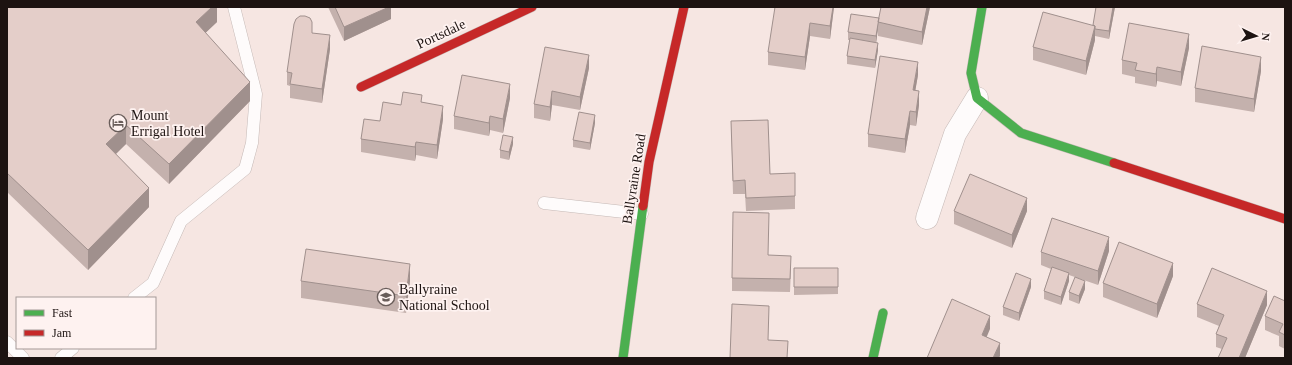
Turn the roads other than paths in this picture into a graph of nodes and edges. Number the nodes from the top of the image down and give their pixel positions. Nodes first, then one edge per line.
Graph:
1 (234, 7) edge
2 (532, 7) edge
3 (684, 7) edge
4 (982, 7) edge
5 (361, 87) dead end
6 (977, 98) junction
7 (544, 203) dead end
8 (642, 214) junction
9 (927, 218) dead end
10 (1285, 219) edge
11 (135, 297) edge
12 (883, 313) dead end
13 (7, 342) edge
14 (72, 349) edge
15 (23, 358) edge
16 (60, 358) edge
17 (623, 358) edge
18 (873, 358) edge

1 - 11 lane
2 - 5 street, Portsdale
3 - 8 street, Ballyraine Road
4 - 6 street
6 - 9 street
6 - 10 street
7 - 8 lane
8 - 17 street, Ballyraine Road
12 - 18 street
13 - 15 lane
14 - 16 lane

